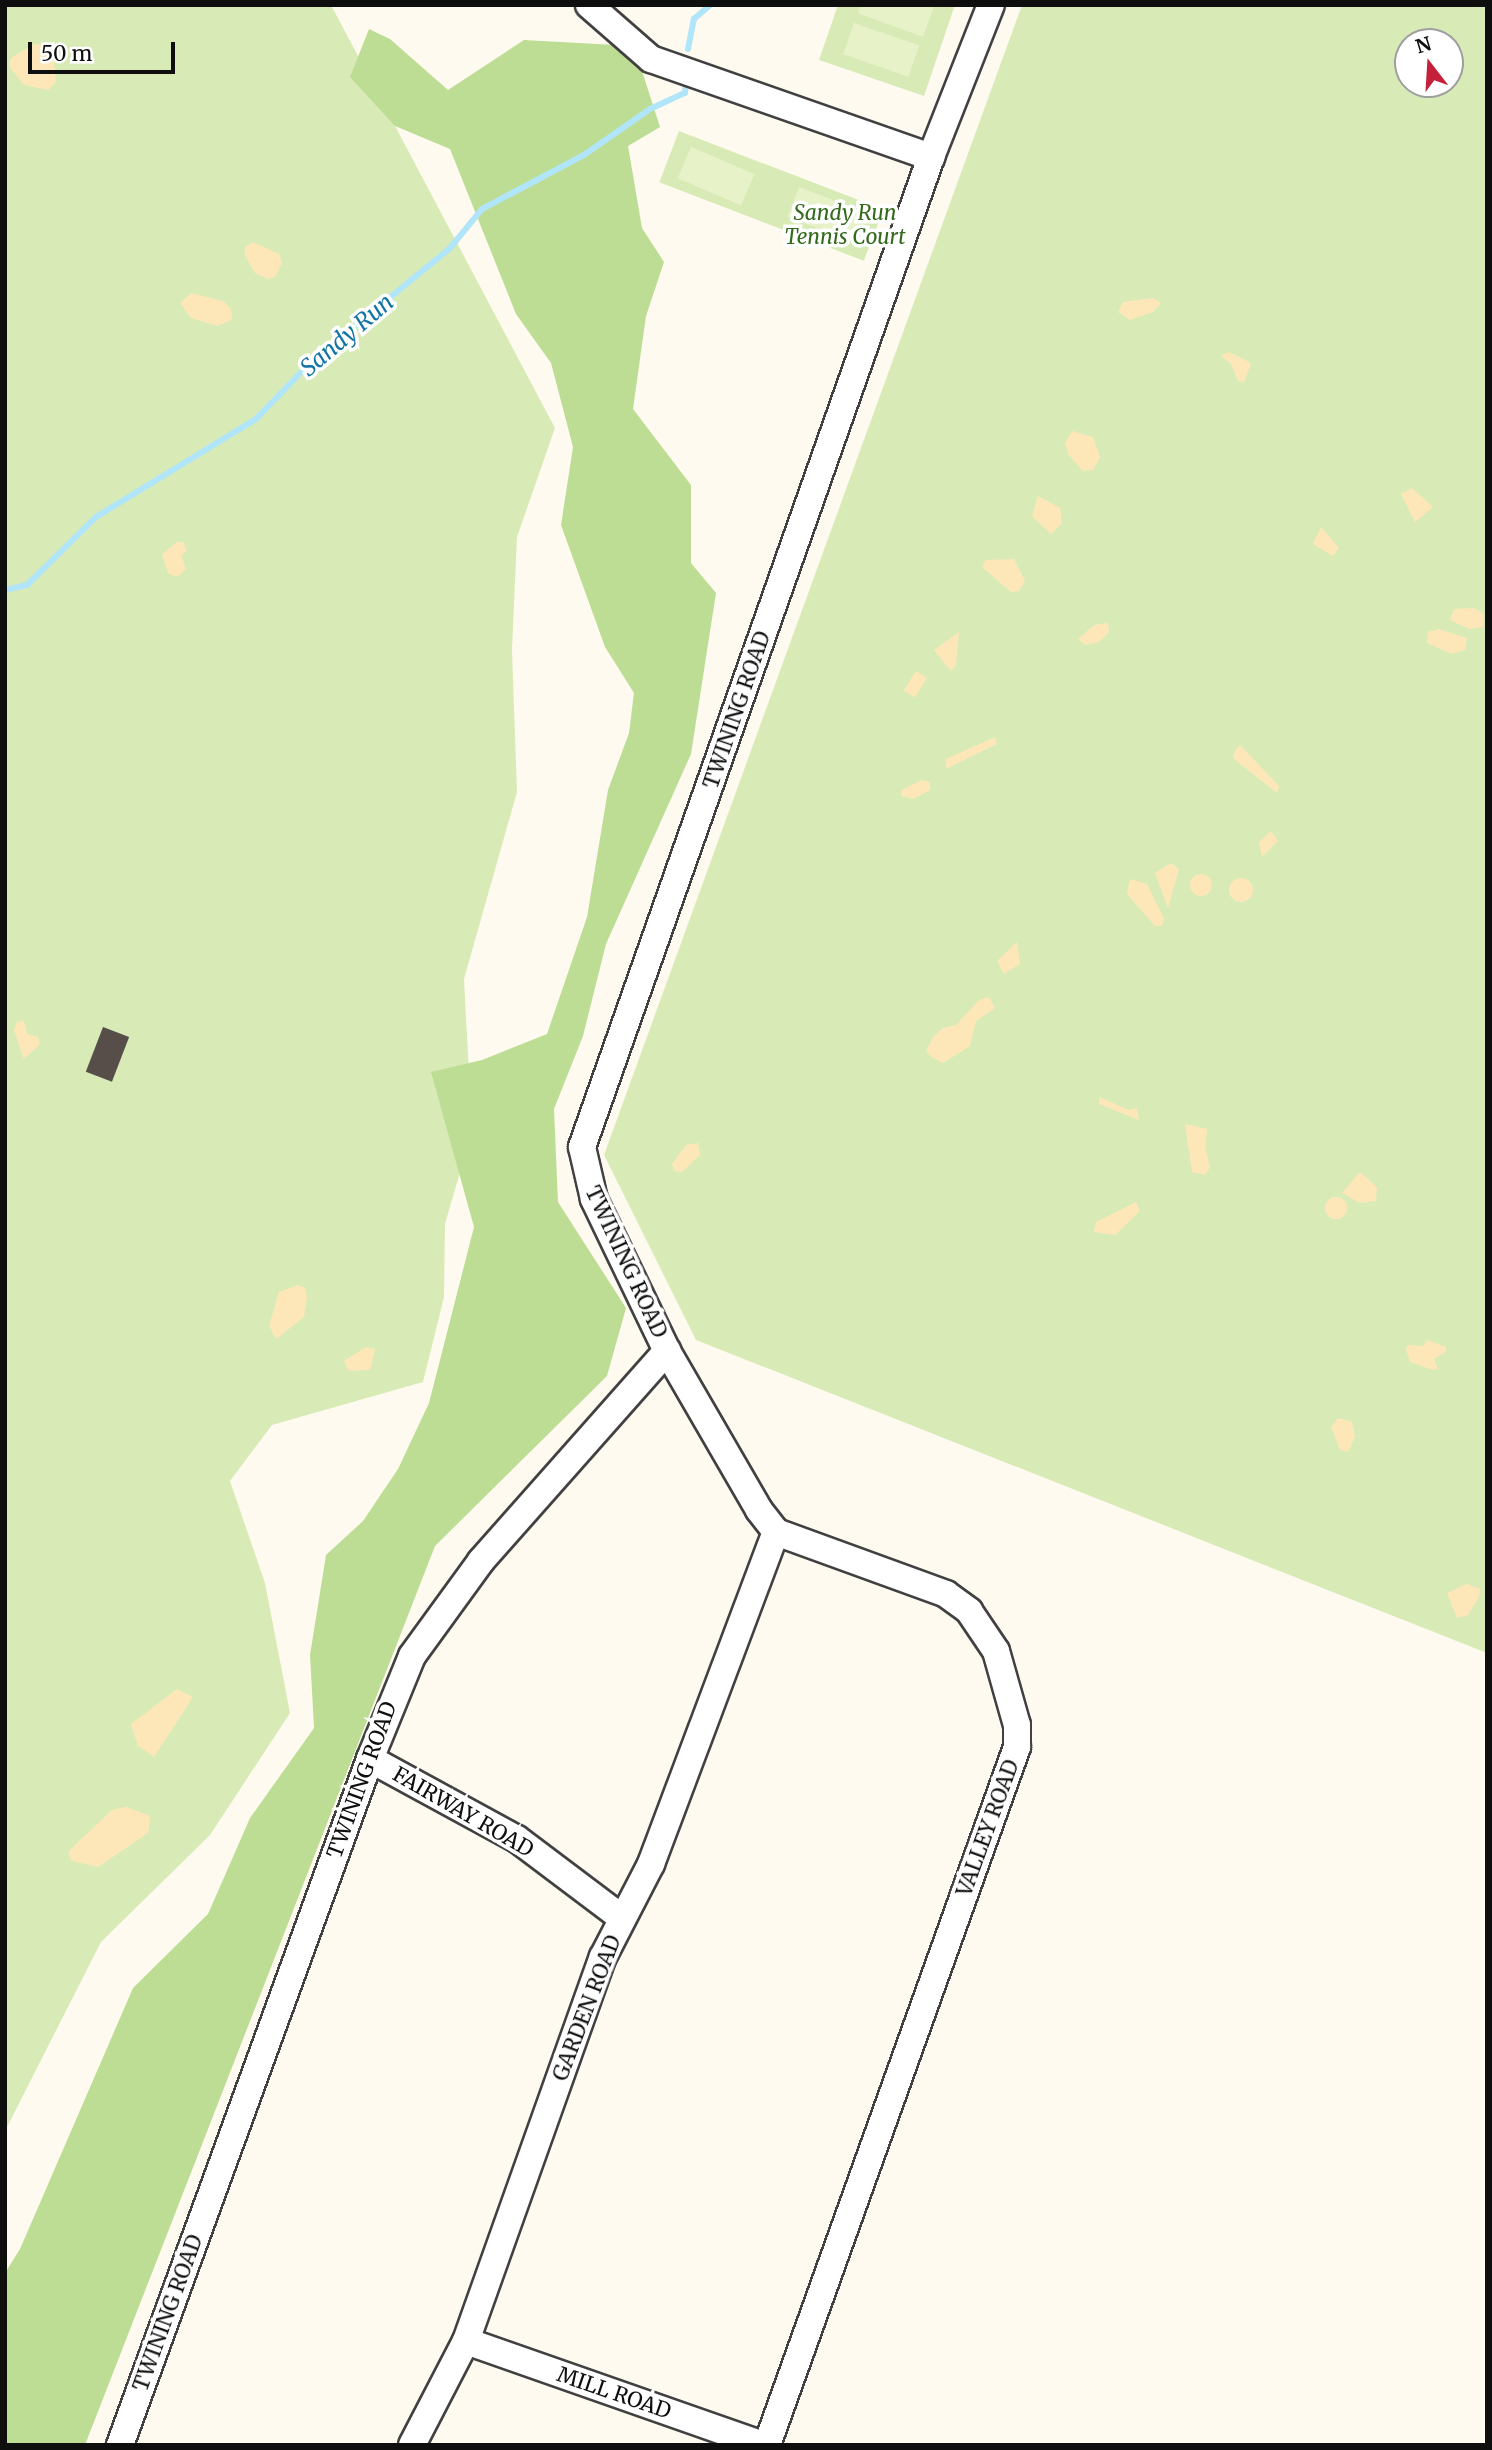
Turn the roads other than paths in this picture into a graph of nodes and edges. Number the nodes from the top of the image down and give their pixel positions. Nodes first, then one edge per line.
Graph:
1 (589, 5) edge
2 (992, 5) edge
3 (931, 157) junction
4 (667, 1351) junction
5 (776, 1532) junction
6 (370, 1759) junction
7 (622, 1918) junction
8 (466, 2341) junction
9 (120, 2445) edge
10 (412, 2445) edge
11 (765, 2445) edge

1 - 3 street
2 - 3 street, TWINING ROAD
3 - 4 street, TWINING ROAD
4 - 5 street
4 - 6 street, TWINING ROAD
5 - 7 street, GARDEN ROAD
5 - 11 street, VALLEY ROAD
6 - 7 street, FAIRWAY ROAD
6 - 9 street, TWINING ROAD
7 - 8 street, GARDEN ROAD
8 - 10 street, GARDEN ROAD
8 - 11 street, MILL ROAD

